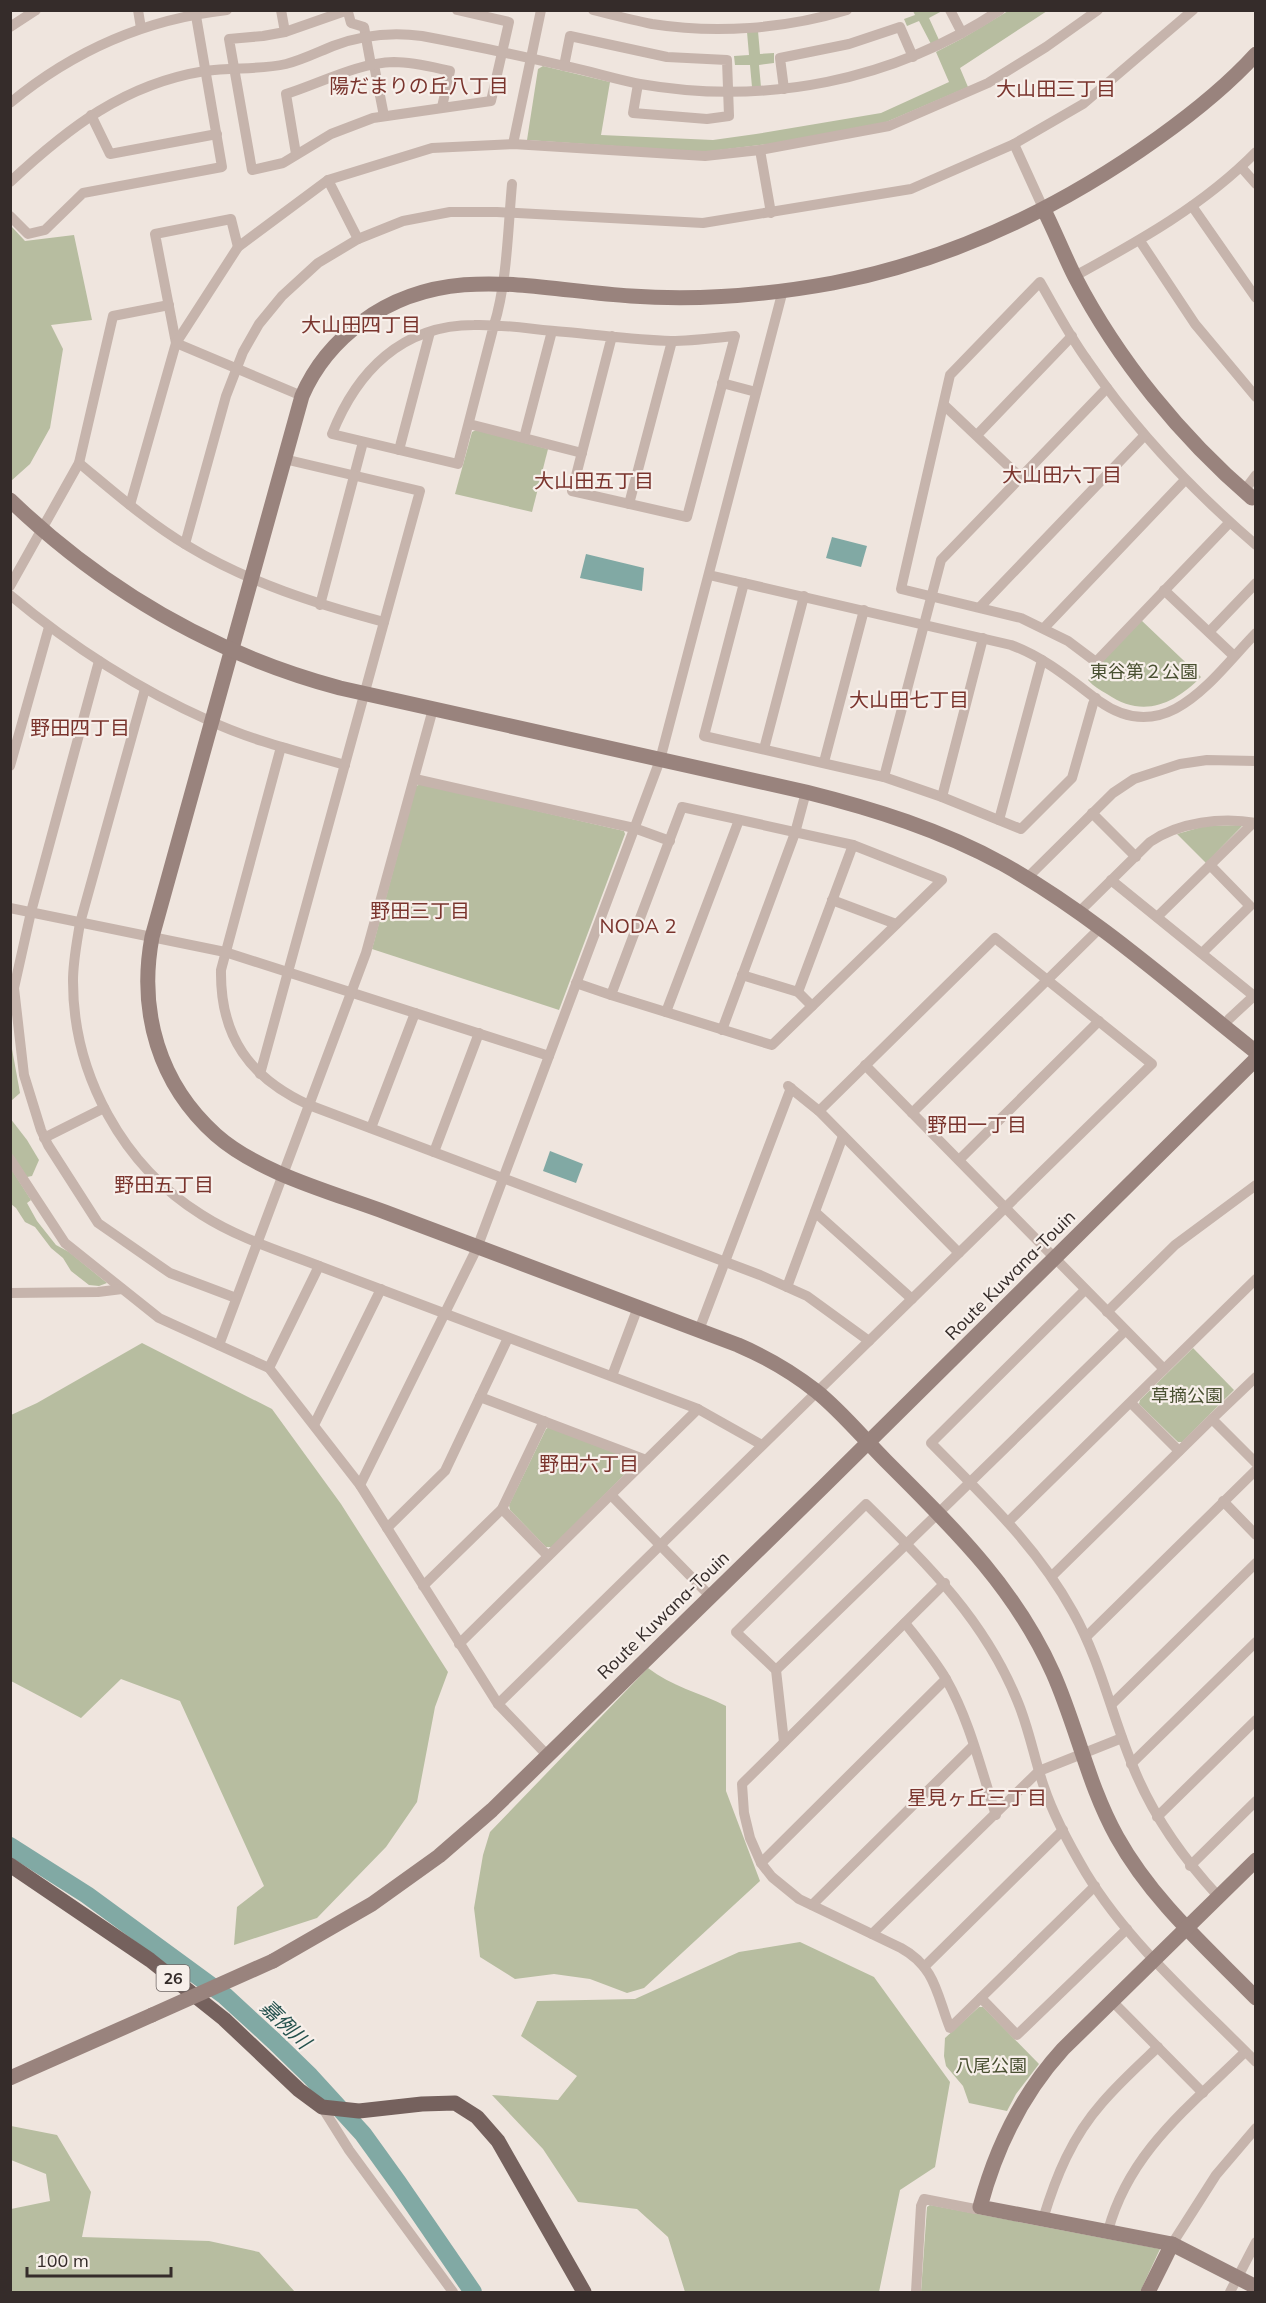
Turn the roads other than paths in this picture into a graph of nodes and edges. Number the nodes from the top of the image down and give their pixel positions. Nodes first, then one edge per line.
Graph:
1 (36, 10) edge
2 (138, 10) edge
3 (227, 10) edge
4 (281, 10) edge
5 (457, 10) edge
6 (541, 10) edge
7 (593, 10) edge
8 (950, 10) edge
9 (1000, 10) edge
10 (1098, 10) edge
11 (1193, 10) edge
12 (348, 11) edge
13 (846, 11) edge
14 (195, 13) edge
15 (10, 27) edge
16 (141, 28) junction
17 (285, 32) junction
18 (963, 33) junction
19 (365, 37) junction
20 (503, 54) junction
21 (1256, 54) edge
22 (912, 57) junction
23 (531, 59) junction
24 (372, 65) junction
25 (564, 66) junction
26 (234, 69) junction
27 (206, 71) junction
28 (638, 84) junction
29 (784, 89) junction
30 (729, 93) junction
31 (10, 103) edge
32 (442, 107) junction
33 (91, 115) junction
34 (384, 116) junction
35 (217, 134) junction
36 (513, 144) junction
37 (1014, 144) junction
38 (760, 150) junction
39 (1256, 152) edge
40 (296, 153) junction
41 (1241, 167) junction
42 (328, 180) junction
43 (10, 182) edge
44 (512, 184) dead end
45 (1256, 184) edge
46 (1192, 206) junction
47 (1044, 210) junction
48 (509, 212) junction
49 (771, 213) junction
50 (10, 216) edge
51 (358, 238) junction
52 (1140, 241) junction
53 (238, 247) junction
54 (1075, 276) junction
55 (503, 284) junction
56 (783, 290) junction
57 (1256, 298) edge
58 (169, 305) junction
59 (494, 325) junction
60 (552, 331) junction
61 (430, 332) junction
62 (612, 336) junction
63 (1072, 336) junction
64 (672, 341) junction
65 (176, 343) junction
66 (236, 367) junction
67 (722, 383) junction
68 (1107, 388) junction
69 (756, 392) junction
70 (302, 396) junction
71 (1256, 397) edge
72 (944, 405) junction
73 (468, 424) junction
74 (977, 435) junction
75 (1144, 436) junction
76 (524, 438) junction
77 (363, 442) junction
78 (399, 450) junction
79 (582, 453) junction
80 (284, 459) junction
81 (79, 463) junction
82 (1256, 475) edge
83 (355, 476) junction
84 (1020, 477) junction
85 (1185, 480) junction
86 (1251, 496) edge
87 (10, 500) edge
88 (629, 504) junction
89 (130, 506) junction
90 (1230, 522) junction
91 (42, 530) junction
92 (185, 544) junction
93 (1256, 545) edge
94 (709, 574) junction
95 (251, 578) junction
96 (744, 583) junction
97 (1256, 583) edge
98 (10, 586) edge
99 (1164, 590) junction
100 (10, 595) edge
101 (804, 596) junction
102 (930, 596) junction
103 (320, 604) junction
104 (980, 607) junction
105 (864, 610) junction
106 (384, 622) junction
107 (924, 623) junction
108 (49, 627) junction
109 (1044, 628) junction
110 (1209, 632) junction
111 (1256, 633) edge
112 (983, 638) junction
113 (231, 651) junction
114 (1234, 656) junction
115 (1042, 660) junction
116 (99, 661) junction
117 (145, 689) junction
118 (365, 693) junction
119 (1096, 698) junction
120 (434, 709) junction
121 (212, 722) junction
122 (281, 747) junction
123 (764, 749) junction
124 (660, 760) junction
125 (1256, 761) edge
126 (825, 762) junction
127 (345, 765) junction
128 (10, 766) edge
129 (884, 777) junction
130 (414, 779) junction
131 (806, 792) junction
132 (942, 797) junction
133 (1092, 813) junction
134 (739, 820) junction
135 (999, 820) junction
136 (1254, 823) edge
137 (634, 828) junction
138 (795, 833) junction
139 (670, 841) junction
140 (853, 845) junction
141 (1136, 857) junction
142 (1210, 865) junction
143 (1027, 878) junction
144 (1111, 880) junction
145 (832, 900) junction
146 (10, 908) edge
147 (31, 912) junction
148 (1079, 912) junction
149 (1157, 917) junction
150 (80, 922) junction
151 (896, 924) junction
152 (1100, 928) junction
153 (152, 938) junction
154 (225, 952) junction
155 (1202, 953) junction
156 (288, 972) junction
157 (742, 975) junction
158 (1047, 980) junction
159 (576, 983) junction
160 (352, 992) junction
161 (798, 992) junction
162 (611, 995) junction
163 (1255, 995) edge
164 (812, 1006) junction
165 (666, 1012) junction
166 (415, 1013) junction
167 (1229, 1019) dead end
168 (1099, 1021) junction
169 (722, 1030) junction
170 (479, 1034) junction
171 (1256, 1052) edge
172 (549, 1056) junction
173 (1256, 1059) edge
174 (865, 1065) junction
175 (260, 1074) junction
176 (309, 1105) junction
177 (104, 1108) junction
178 (819, 1111) junction
179 (912, 1113) junction
180 (371, 1128) junction
181 (843, 1136) junction
182 (44, 1138) junction
183 (434, 1152) junction
184 (10, 1159) edge
185 (958, 1160) junction
186 (284, 1174) junction
187 (503, 1178) junction
188 (1256, 1185) edge
189 (1005, 1207) junction
190 (815, 1212) junction
191 (258, 1242) junction
192 (477, 1248) junction
193 (959, 1253) junction
194 (1055, 1258) junction
195 (725, 1261) junction
196 (319, 1266) junction
197 (1256, 1280) edge
198 (787, 1287) junction
199 (122, 1289) junction
200 (381, 1289) junction
201 (1085, 1290) junction
202 (10, 1293) edge
203 (236, 1298) junction
204 (912, 1299) junction
205 (638, 1307) junction
206 (1107, 1312) junction
207 (445, 1313) junction
208 (699, 1330) junction
209 (1125, 1331) junction
210 (508, 1338) junction
211 (869, 1341) junction
212 (219, 1345) junction
213 (269, 1368) junction
214 (1164, 1369) junction
215 (612, 1376) junction
216 (1256, 1377) edge
217 (817, 1392) junction
218 (480, 1397) junction
219 (1131, 1403) junction
220 (698, 1409) junction
221 (1212, 1419) junction
222 (544, 1421) junction
223 (315, 1425) junction
224 (867, 1443) junction
225 (762, 1445) junction
226 (1179, 1451) junction
227 (646, 1460) junction
228 (1256, 1462) edge
229 (1256, 1470) edge
230 (969, 1482) junction
231 (360, 1485) junction
232 (611, 1495) junction
233 (1223, 1501) junction
234 (502, 1509) junction
235 (938, 1512) junction
236 (1008, 1522) junction
237 (387, 1528) junction
238 (1256, 1535) edge
239 (661, 1545) junction
240 (907, 1545) junction
241 (548, 1556) junction
242 (1256, 1563) edge
243 (1052, 1576) junction
244 (945, 1584) junction
245 (423, 1586) junction
246 (710, 1596) junction
247 (905, 1623) junction
248 (1086, 1637) junction
249 (1256, 1642) edge
250 (459, 1644) junction
251 (776, 1670) junction
252 (946, 1679) junction
253 (498, 1704) junction
254 (1112, 1704) junction
255 (1256, 1720) edge
256 (1122, 1738) junction
257 (784, 1742) junction
258 (974, 1746) junction
259 (1081, 1754) junction
260 (547, 1755) junction
261 (1131, 1764) junction
262 (1039, 1771) junction
263 (1256, 1802) edge
264 (996, 1815) junction
265 (1157, 1817) junction
266 (1063, 1830) junction
267 (1256, 1860) edge
268 (761, 1863) junction
269 (10, 1865) edge
270 (1190, 1866) junction
271 (1095, 1886) junction
272 (1218, 1896) junction
273 (812, 1905) junction
274 (1186, 1928) junction
275 (1127, 1929) junction
276 (872, 1934) junction
277 (1154, 1959) junction
278 (924, 1967) junction
279 (981, 1998) junction
280 (1256, 1998) edge
281 (1112, 2001) junction
282 (1158, 2047) junction
283 (1245, 2052) junction
284 (1256, 2062) edge
285 (10, 2078) edge
286 (1203, 2093) junction
287 (322, 2107) junction
288 (1256, 2128) edge
289 (980, 2207) junction
290 (1043, 2219) junction
291 (1107, 2231) junction
292 (1256, 2242) edge
293 (1172, 2244) junction
294 (1236, 2277) junction
295 (1256, 2287) edge
296 (453, 2292) edge
297 (584, 2292) edge
298 (916, 2292) edge
299 (1148, 2292) edge
300 (1230, 2292) edge

1 - 15 street
2 - 16 street
3 - 14 street
4 - 17 street
5 - 20 street
6 - 23 street
7 - 13 street
8 - 18 street
9 - 18 street
10 - 38 street
11 - 37 street
12 - 17 street
12 - 19 street
14 - 16 street
14 - 27 street
16 - 31 street
17 - 26 street
18 - 22 street
19 - 20 street
19 - 24 street
19 - 26 street
20 - 23 street
20 - 32 street
21 - 47 street
22 - 29 street
22 - 29 street
23 - 25 street
23 - 36 street
24 - 32 street
24 - 34 street
24 - 40 street
25 - 28 street
25 - 30 street
26 - 27 street
26 - 40 street
27 - 33 street
27 - 35 street
28 - 30 street
28 - 30 street
29 - 30 street
32 - 34 street
33 - 35 street
33 - 43 street
34 - 40 street
35 - 50 street
36 - 38 street
36 - 42 street
37 - 47 street
37 - 49 street
38 - 49 street
39 - 41 street
41 - 45 street
41 - 46 street
42 - 51 street
42 - 53 street
44 - 48 street
46 - 52 street
46 - 57 street
47 - 54 street
47 - 56 street
48 - 49 street
48 - 51 street
48 - 55 street
51 - 66 street
52 - 54 street
52 - 71 street
53 - 58 street
53 - 65 street
54 - 86 street
55 - 56 street
55 - 59 street
55 - 70 street
56 - 69 street
58 - 65 street
58 - 81 street
59 - 60 street
59 - 61 street
59 - 73 street
60 - 62 street
60 - 76 street
61 - 77 street
61 - 78 street
62 - 64 street
62 - 79 street
63 - 68 street
63 - 72 street
63 - 74 street
64 - 67 street
64 - 88 street
65 - 66 street
65 - 89 street
66 - 70 street
66 - 92 street
67 - 69 street
67 - 88 street
68 - 75 street
68 - 84 street
69 - 94 street
70 - 80 street
72 - 74 street
72 - 102 street
73 - 76 street
73 - 78 street
74 - 84 street
75 - 85 street
75 - 104 street
76 - 79 street
77 - 78 street
77 - 83 street
79 - 88 street
80 - 83 street
80 - 95 street
81 - 89 street
81 - 91 street
82 - 86 street
83 - 103 street
83 - 106 street
84 - 102 street
85 - 90 street
85 - 109 street
87 - 91 street
89 - 92 street
90 - 93 street
90 - 99 street
91 - 98 street
91 - 113 street
92 - 95 street
94 - 96 street
94 - 124 street
95 - 103 street
95 - 113 street
96 - 101 street
96 - 123 street
97 - 110 street
99 - 109 street
99 - 110 street
100 - 108 street
101 - 105 street
101 - 123 street
102 - 104 street
102 - 107 street
103 - 106 street
104 - 109 street
105 - 107 street
105 - 126 street
106 - 118 street
107 - 112 street
107 - 129 street
108 - 116 street
108 - 128 street
110 - 114 street
111 - 114 street
112 - 115 street
112 - 132 street
113 - 118 street
113 - 121 street
114 - 119 street
115 - 119 street
115 - 135 street
116 - 117 street
116 - 147 street
117 - 121 street
117 - 150 street
118 - 120 street
118 - 127 street
119 - 135 street
120 - 124 street
120 - 130 street
121 - 122 street
121 - 153 street
122 - 127 street
122 - 154 street
123 - 126 street
124 - 131 street
124 - 137 street
125 - 133 street
126 - 129 street
127 - 156 street
129 - 132 street
130 - 137 street
130 - 160 street
131 - 138 street
131 - 143 street
132 - 135 street
133 - 141 street
133 - 143 street
134 - 138 street
134 - 139 street
134 - 165 street
136 - 141 street
136 - 142 street
137 - 139 street
137 - 159 street
138 - 140 street
138 - 157 street
139 - 162 street
140 - 145 street
140 - 151 street
141 - 144 street
142 - 149 street
142 - 155 street
143 - 148 street
144 - 148 street
144 - 149 street
145 - 151 street
145 - 161 street
146 - 147 street
147 - 150 street
147 - 182 street
148 - 152 street
149 - 155 street
150 - 153 street
150 - 177 street
151 - 164 street
152 - 158 street
152 - 171 street
153 - 154 street
153 - 186 street
154 - 156 street
154 - 175 street
155 - 163 street
156 - 160 street
156 - 175 street
157 - 161 street
157 - 169 street
158 - 168 street
158 - 174 street
158 - 179 street
159 - 162 street
159 - 172 street
160 - 166 street
160 - 176 street
161 - 164 street
162 - 165 street
163 - 167 street
164 - 169 street
165 - 169 street
166 - 170 street
166 - 180 street
168 - 185 street
168 - 189 street
170 - 172 street
170 - 183 street
172 - 187 street
173 - 194 street, Route Kuwana-Touin
174 - 178 street
174 - 179 street
175 - 176 street
176 - 180 street
176 - 186 street
177 - 182 street
177 - 191 street
178 - 181 street
178 - 195 street
179 - 185 street
180 - 183 street
181 - 190 street
181 - 193 street
182 - 203 street
183 - 187 street
184 - 199 street
185 - 189 street
186 - 191 street
186 - 192 street
187 - 192 street
187 - 195 street
188 - 206 street
189 - 193 street
189 - 194 street
190 - 198 street
190 - 204 street
191 - 196 street
191 - 203 street
192 - 205 street
192 - 207 street
193 - 204 street
194 - 201 street
194 - 224 street, Route Kuwana-Touin
195 - 198 street
195 - 208 street
196 - 200 street
196 - 213 street
197 - 214 street
198 - 211 street
199 - 202 street
199 - 212 street
200 - 207 street
200 - 223 street
201 - 206 street
201 - 230 street
203 - 212 street
204 - 211 street
205 - 208 street
205 - 215 street
206 - 209 street
207 - 210 street
207 - 231 street
208 - 217 street
209 - 214 street
209 - 230 street
210 - 215 street
210 - 218 street
211 - 217 street
212 - 213 street
213 - 223 street
214 - 219 street
215 - 220 street
216 - 221 street
217 - 224 street
217 - 225 street
218 - 222 street
218 - 237 street
219 - 226 street
219 - 236 street
220 - 225 street
220 - 227 street
221 - 226 street
221 - 228 street
222 - 227 street
222 - 234 street
223 - 231 street
224 - 235 street
224 - 246 street, Route Kuwana-Touin
225 - 239 street
226 - 243 street
227 - 232 street
229 - 233 street
230 - 235 street
230 - 236 street
231 - 237 street
232 - 239 street
232 - 241 street
233 - 238 street
233 - 248 street
234 - 241 street
234 - 245 street
235 - 240 street
235 - 259 street
236 - 243 street
237 - 245 street
239 - 246 street
239 - 253 street
240 - 244 street
240 - 251 street
240 - 251 street
241 - 250 street
242 - 254 street
243 - 248 street
244 - 247 street
244 - 262 street
245 - 250 street
246 - 260 street, Route Kuwana-Touin
247 - 252 street
247 - 257 street
248 - 254 street
249 - 261 street
250 - 253 street
251 - 257 street
252 - 258 street
252 - 268 street
253 - 260 street
254 - 256 street
255 - 265 street
256 - 259 street
256 - 261 street
257 - 268 street
258 - 264 street
258 - 273 street
259 - 262 street
259 - 274 street
260 - 285 street, Route Kuwana-Touin, bridge
261 - 265 street
262 - 264 street
262 - 266 street
263 - 270 street
264 - 276 street
265 - 270 street
266 - 271 street
266 - 278 street
267 - 272 street
268 - 273 street
269 - 287 main road, 26
270 - 272 street
271 - 275 street
271 - 279 street
272 - 274 street
273 - 276 street
274 - 277 street
274 - 280 street
275 - 277 street
275 - 279 street
276 - 278 street
277 - 281 street
277 - 283 street
278 - 279 street
281 - 282 street
281 - 289 street
282 - 286 street
282 - 290 street
283 - 284 street
283 - 286 street
286 - 291 street
287 - 296 street
287 - 297 main road
288 - 293 street
289 - 290 street
289 - 298 street
290 - 291 street
291 - 293 street
292 - 294 street
293 - 294 street
293 - 299 street
294 - 295 street
294 - 300 street

